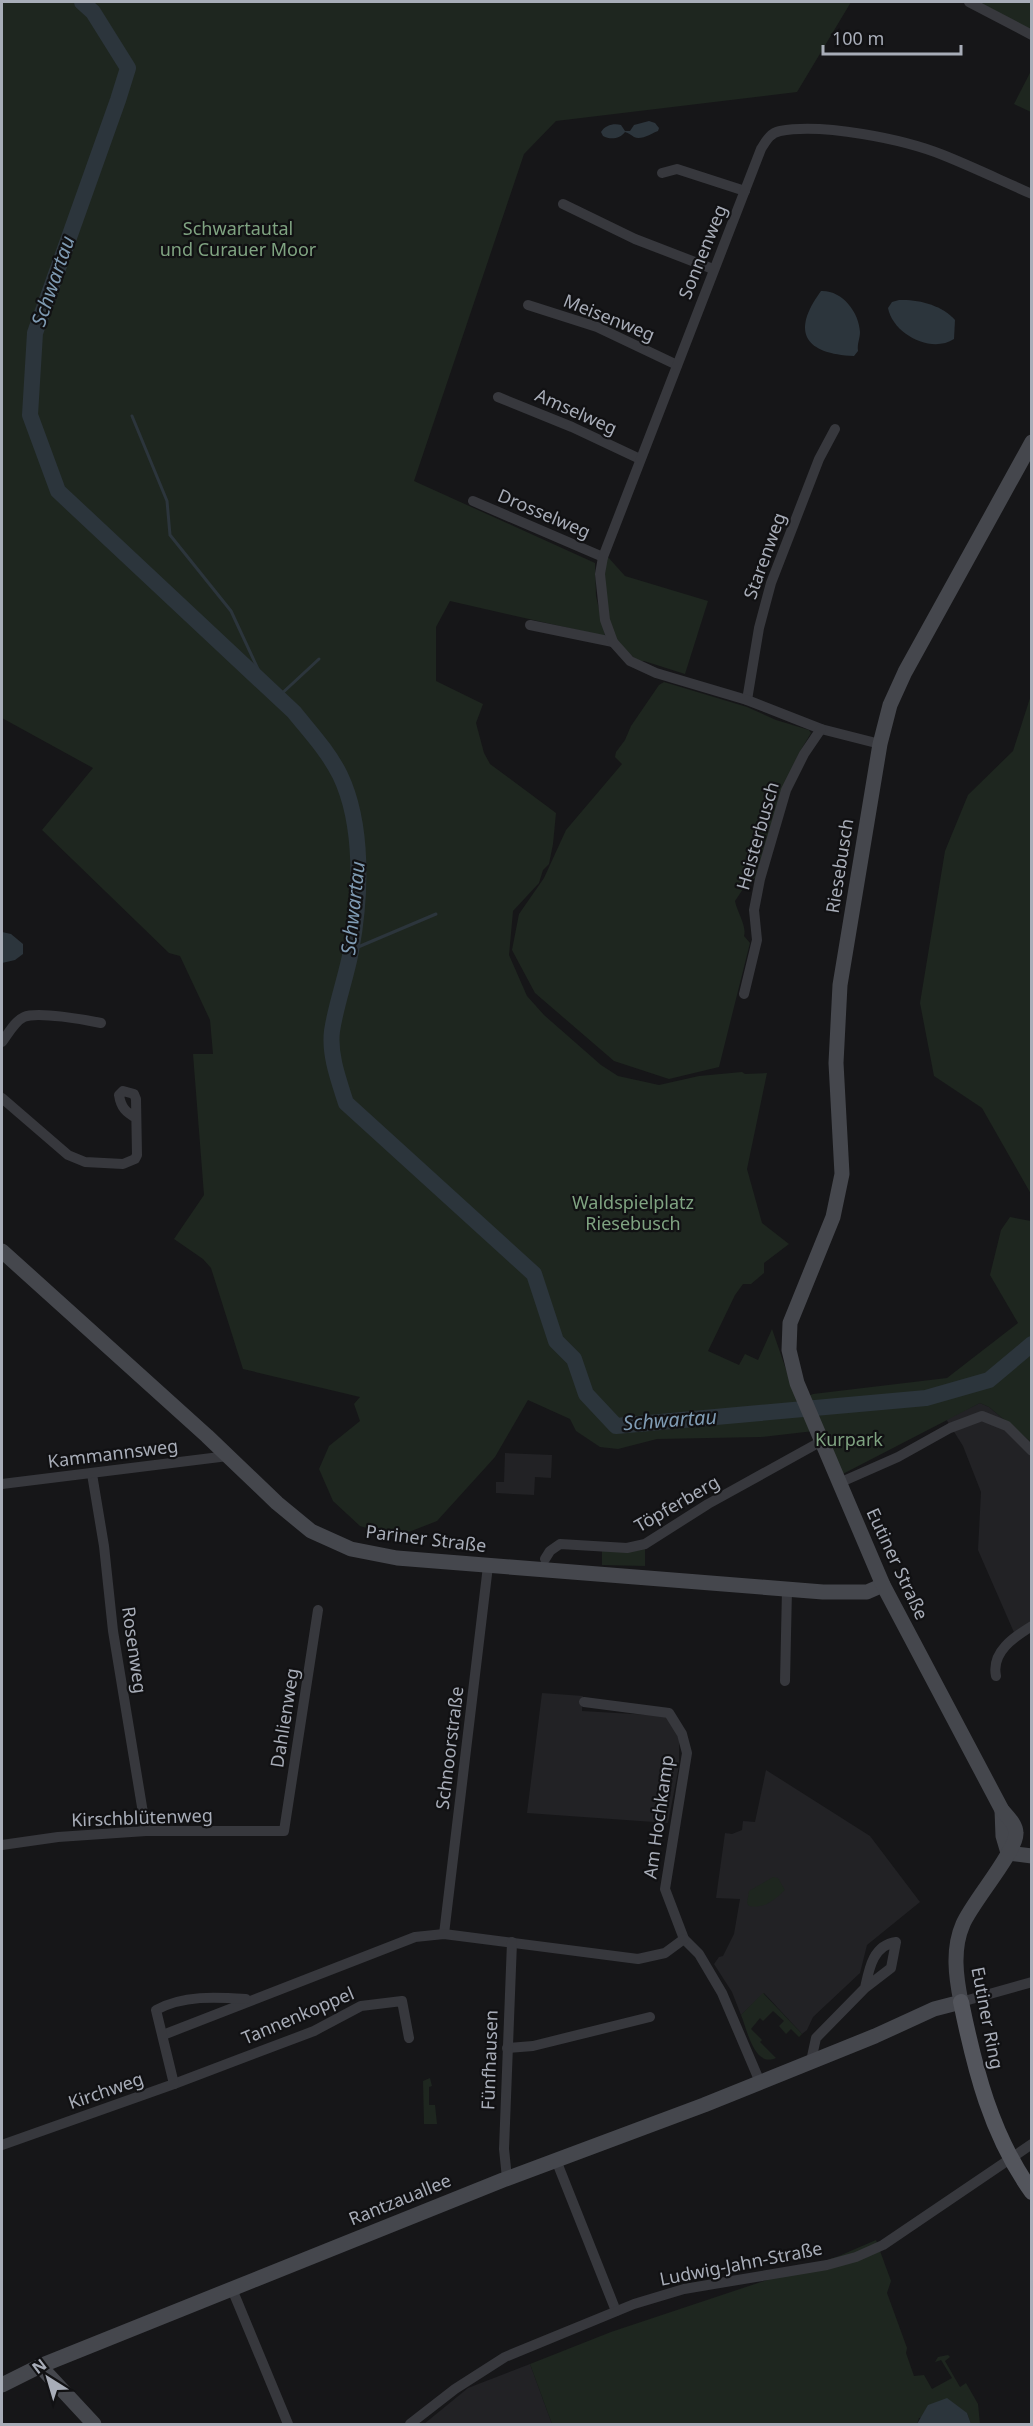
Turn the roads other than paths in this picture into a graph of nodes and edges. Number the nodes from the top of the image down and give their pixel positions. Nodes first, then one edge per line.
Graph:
1 (969, 2) edge
2 (1032, 35) edge
3 (662, 173) dead end
4 (745, 191) junction
5 (1032, 194) edge
6 (563, 204) dead end
7 (713, 269) junction
8 (528, 305) dead end
9 (677, 365) junction
10 (498, 397) dead end
11 (835, 429) dead end
12 (1032, 442) edge
13 (640, 459) junction
14 (473, 501) dead end
15 (603, 557) junction
16 (530, 625) dead end
17 (613, 642) junction
18 (747, 700) junction
19 (821, 729) junction
20 (880, 744) junction
21 (744, 994) dead end
22 (101, 1023) dead end
23 (2, 1042) edge
24 (2, 1098) edge
25 (136, 1118) dead end
26 (2, 1251) edge
27 (790, 1323) joint
28 (820, 1442) junction
29 (1032, 1451) edge
30 (228, 1456) junction
31 (92, 1474) junction
32 (839, 1483) junction
33 (2, 1484) edge
34 (545, 1559) dead end
35 (488, 1566) junction
36 (883, 1585) junction
37 (787, 1589) junction
38 (318, 1610) dead end
39 (1032, 1626) edge
40 (996, 1676) dead end
41 (785, 1681) dead end
42 (584, 1702) dead end
43 (146, 1831) junction
44 (284, 1831) joint
45 (2, 1845) edge
46 (1008, 1853) junction
47 (1032, 1856) edge
48 (444, 1934) junction
49 (684, 1939) junction
50 (512, 1942) junction
51 (1032, 1982) edge
52 (866, 1988) dead end
53 (250, 1999) junction
54 (961, 2002) junction
55 (650, 2017) dead end
56 (163, 2035) junction
57 (409, 2038) dead end
58 (507, 2048) junction
59 (811, 2061) junction
60 (759, 2082) junction
61 (174, 2084) junction
62 (1032, 2144) edge
63 (2, 2145) edge
64 (1011, 2159) junction
65 (556, 2160) junction
66 (507, 2178) junction
67 (1032, 2192) edge
68 (232, 2289) junction
69 (616, 2311) junction
70 (40, 2366) junction
71 (3, 2380) edge
72 (94, 2424) edge
73 (288, 2424) edge
74 (410, 2424) edge

1 - 2 street
3 - 4 street
4 - 5 street, Sonnenweg
4 - 7 street, Sonnenweg
6 - 7 street
7 - 9 street, Sonnenweg
8 - 9 street, Meisenweg
9 - 13 street, Sonnenweg
10 - 13 street, Amselweg
11 - 18 street, Starenweg
12 - 20 main road, Riesebusch
13 - 15 street, Sonnenweg
14 - 15 street, Drosselweg
15 - 17 street, Sonnenweg
16 - 17 street
17 - 18 street, Sonnenweg
18 - 19 street, Sonnenweg
19 - 20 street, Sonnenweg
19 - 21 street, Heisterbusch
20 - 27 main road, Riesebusch
22 - 23 street
24 - 25 street
26 - 30 main road, Pariner Straße
27 - 28 main road, Eutiner Straße
28 - 32 main road, Eutiner Straße
28 - 34 street, Töpferberg
29 - 32 street
30 - 31 street, Kammannsweg
30 - 35 main road, Pariner Straße
31 - 33 street, Kammannsweg
31 - 43 street, Rosenweg
32 - 36 main road, Eutiner Straße
35 - 37 main road, Pariner Straße
35 - 48 street, Schnoorstraße
36 - 37 main road, Pariner Straße
36 - 46 main road, Eutiner Straße
37 - 41 street
38 - 44 street, Dahlienweg
39 - 40 street
42 - 49 street, Am Hochkamp
43 - 44 street, Kirschblütenweg
43 - 45 street, Kirschblütenweg
46 - 47 main road
46 - 54 main road, Eutiner Ring
48 - 50 street
48 - 53 street
49 - 50 street
49 - 60 street, Am Hochkamp
50 - 58 street, Fünfhausen
51 - 54 street
52 - 59 street
53 - 56 street
53 - 56 street
54 - 59 main road, Rantzauallee
54 - 64 main road, Eutiner Ring
55 - 58 street
56 - 61 street
57 - 61 street, Tannenkoppel
58 - 66 street, Fünfhausen
59 - 60 main road, Rantzauallee
60 - 65 main road, Rantzauallee
61 - 63 street, Kirchweg
62 - 64 street, Ludwig-Jahn-Straße
64 - 67 main road, Eutiner Ring
64 - 69 street, Ludwig-Jahn-Straße
65 - 66 main road, Rantzauallee
65 - 69 street
66 - 68 main road, Rantzauallee
68 - 70 main road, Rantzauallee
68 - 73 street
69 - 74 street, Ludwig-Jahn-Straße
70 - 71 main road, Rantzauallee
70 - 72 main road

